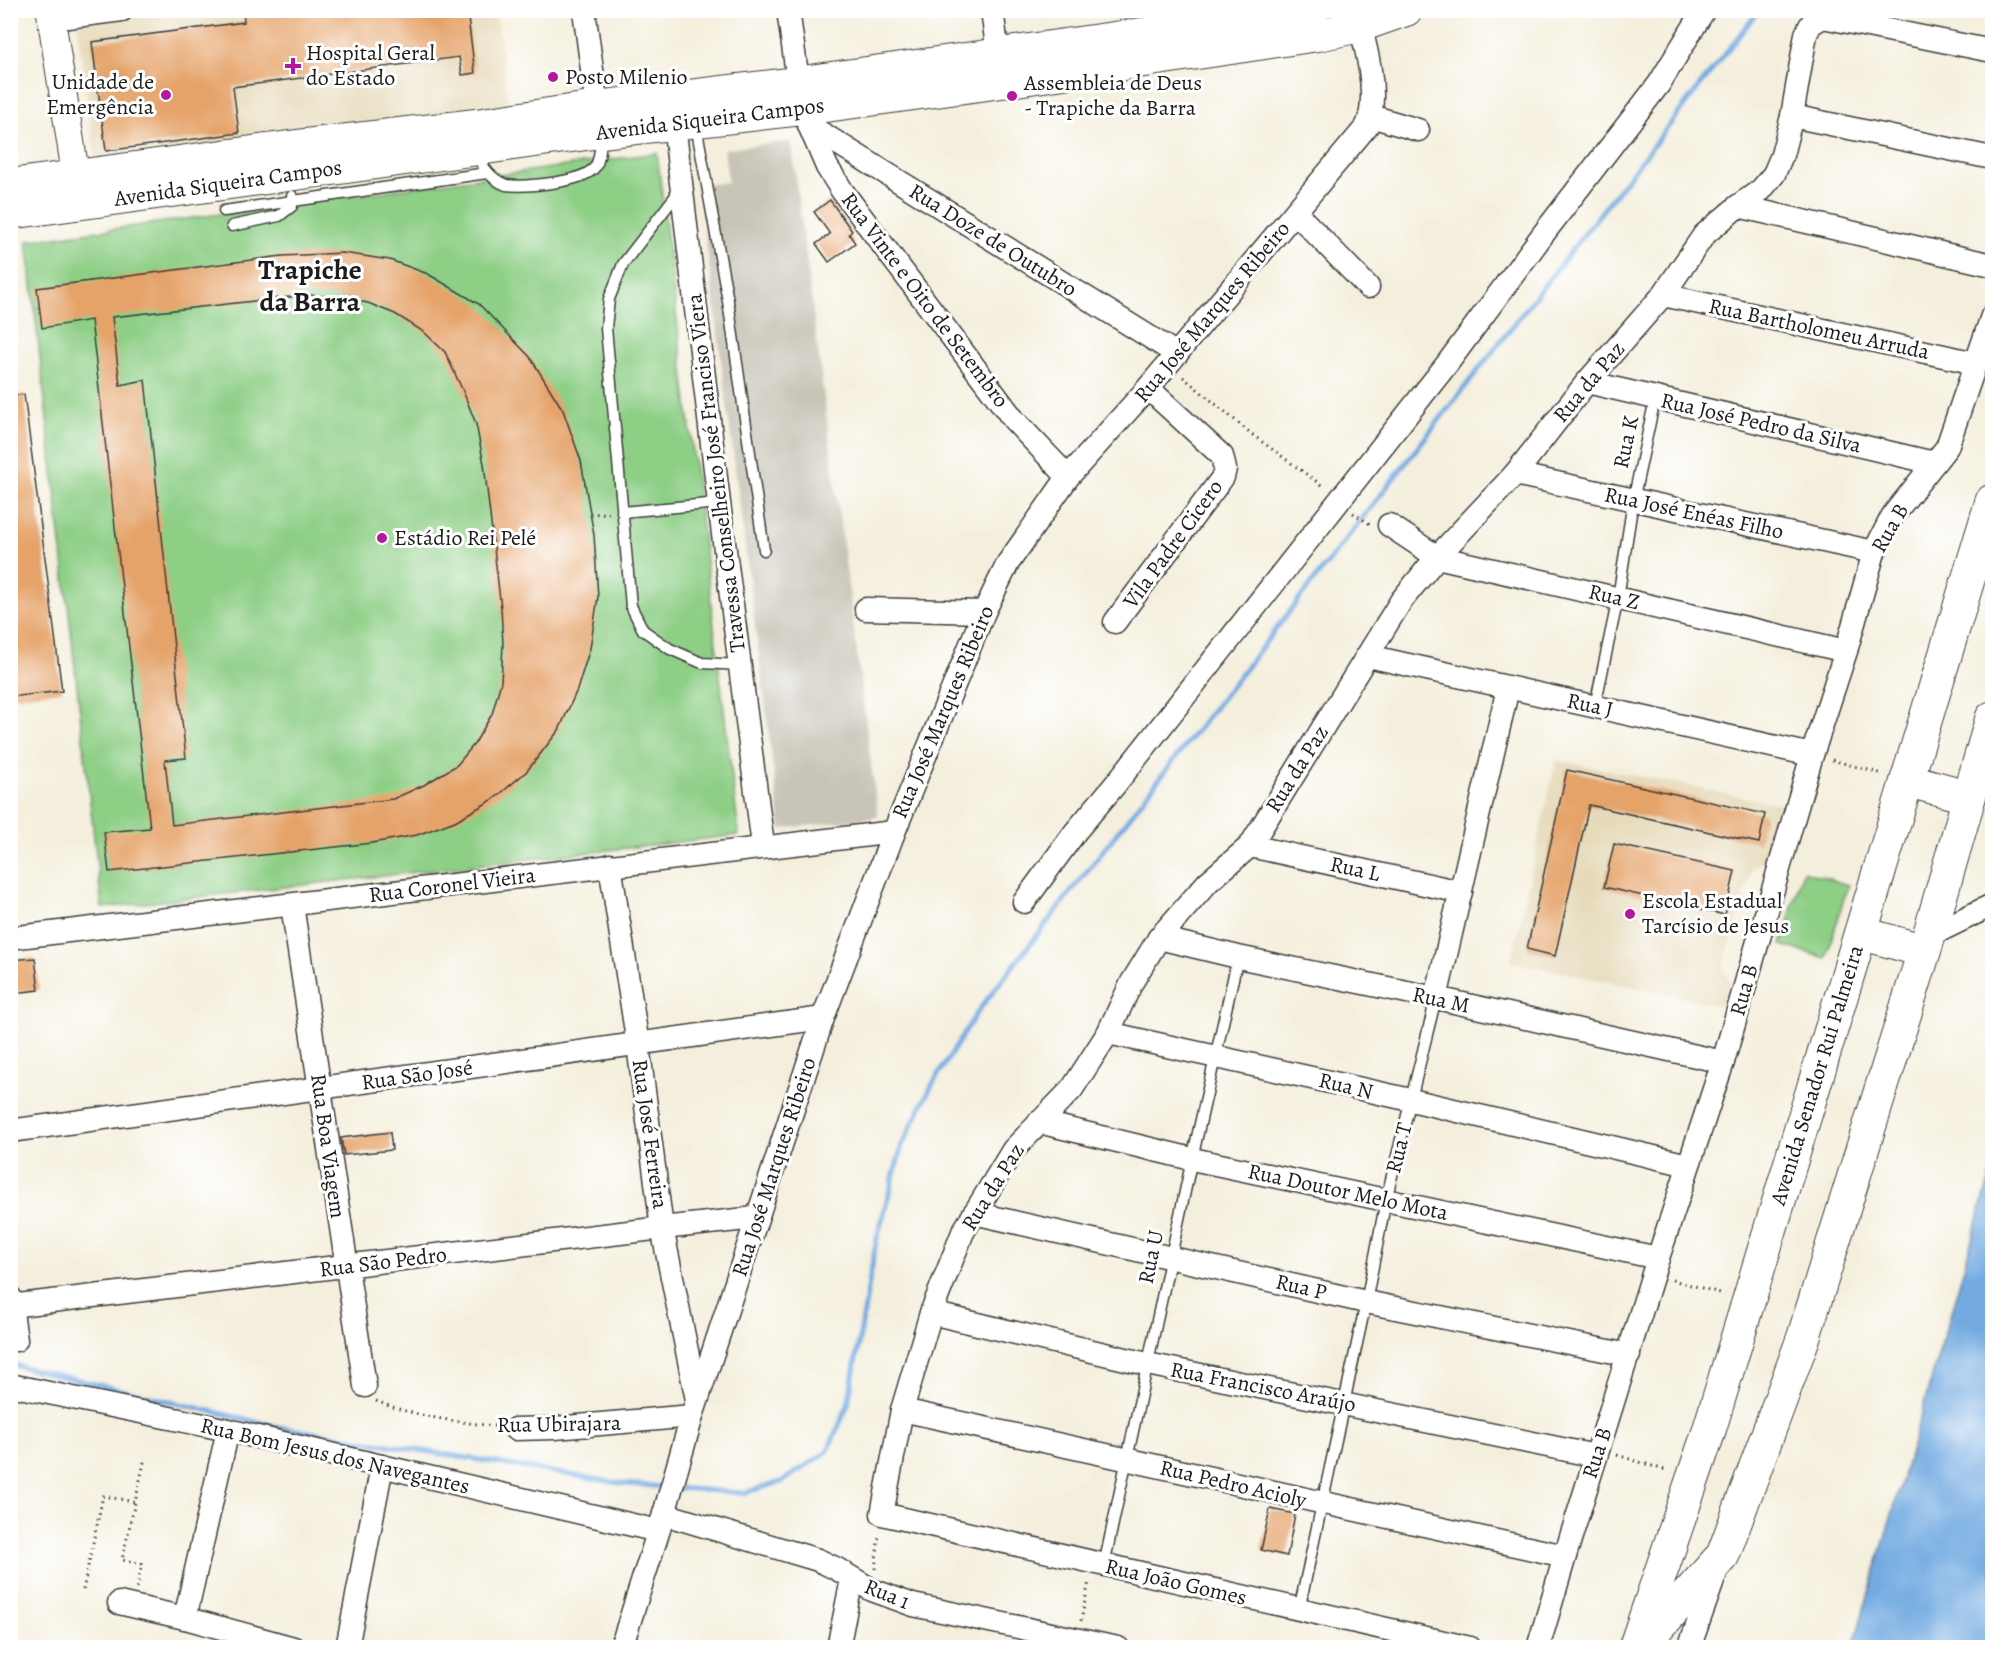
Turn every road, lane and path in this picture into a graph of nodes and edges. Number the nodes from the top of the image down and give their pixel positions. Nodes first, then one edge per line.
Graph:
1 (122, 10) edge
2 (584, 10) edge
3 (788, 10) edge
4 (993, 10) edge
5 (1312, 10) edge
6 (1406, 10) edge
7 (1704, 10) edge
8 (51, 15) edge
9 (1358, 18) edge
10 (1992, 51) edge
11 (1000, 69) junction
12 (803, 106) junction
13 (679, 115) junction
14 (1371, 116) junction
15 (1792, 116) junction
16 (599, 119) junction
17 (1418, 130) dead end
18 (489, 143) junction
19 (1992, 158) edge
20 (10, 184) edge
21 (291, 187) junction
22 (682, 188) junction
23 (78, 189) junction
24 (1738, 206) junction
25 (224, 211) dead end
26 (10, 213) edge
27 (1302, 219) junction
28 (232, 226) dead end
29 (1992, 265) edge
30 (1368, 288) dead end
31 (1662, 295) junction
32 (1992, 316) edge
33 (1172, 359) junction
34 (1976, 363) junction
35 (1587, 382) junction
36 (1148, 388) junction
37 (1655, 399) junction
38 (1934, 463) junction
39 (1515, 474) junction
40 (1068, 477) junction
41 (1633, 501) junction
42 (1992, 501) edge
43 (719, 504) junction
44 (1343, 507) junction
45 (622, 512) junction
46 (1382, 526) joint
47 (764, 550) dead end
48 (1874, 552) junction
49 (1437, 557) junction
50 (1618, 598) junction
51 (867, 609) dead end
52 (984, 612) junction
53 (1115, 622) dead end
54 (1846, 651) junction
55 (1368, 656) junction
56 (740, 665) junction
57 (1508, 688) junction
58 (1595, 706) junction
59 (1992, 718) edge
60 (1812, 755) junction
61 (1841, 763) dead end
62 (1894, 777) junction
63 (1969, 797) junction
64 (894, 832) junction
65 (763, 846) junction
66 (1250, 846) junction
67 (610, 865) junction
68 (1461, 892) junction
69 (1024, 902) dead end
70 (292, 905) junction
71 (1992, 905) edge
72 (1861, 933) junction
73 (10, 938) edge
74 (1159, 938) junction
75 (1926, 944) junction
76 (1238, 957) junction
77 (1436, 998) junction
78 (823, 1018) junction
79 (1108, 1034) junction
80 (638, 1045) junction
81 (1217, 1056) junction
82 (1723, 1062) junction
83 (320, 1088) junction
84 (1411, 1100) junction
85 (1040, 1122) junction
86 (10, 1131) edge
87 (1192, 1159) junction
88 (1688, 1165) junction
89 (1386, 1200) junction
90 (974, 1213) junction
91 (756, 1218) junction
92 (662, 1228) junction
93 (1171, 1257) junction
94 (1656, 1266) junction
95 (345, 1267) junction
96 (10, 1297) edge
97 (1748, 1300) junction
98 (1366, 1302) junction
99 (11, 1306) edge
100 (931, 1313) junction
101 (16, 1340) dead end
102 (1629, 1355) junction
103 (1147, 1364) junction
104 (364, 1386) joint
105 (11, 1388) edge
106 (1343, 1402) junction
107 (694, 1409) junction
108 (902, 1410) junction
109 (515, 1429) joint
110 (228, 1430) junction
111 (1597, 1452) junction
112 (145, 1458) dead end
113 (1126, 1460) junction
114 (382, 1466) junction
115 (1692, 1479) junction
116 (135, 1502) junction
117 (1323, 1504) junction
118 (882, 1514) junction
119 (663, 1519) junction
120 (1723, 1555) junction
121 (1565, 1556) junction
122 (1097, 1574) junction
123 (862, 1585) junction
124 (83, 1590) dead end
125 (126, 1605) joint
126 (1299, 1610) junction
127 (1082, 1612) dead end
128 (184, 1618) junction
129 (294, 1647) edge
130 (347, 1647) edge
131 (621, 1647) edge
132 (838, 1647) edge
133 (1118, 1647) edge
134 (1470, 1647) edge
135 (1538, 1647) edge
136 (1637, 1647) edge
137 (1689, 1647) edge

1 - 8 street
2 - 16 street
3 - 12 street, Rua Vinte e Oito de Setembro
4 - 11 street
5 - 11 main road, Avenida Siqueira Campos
6 - 9 main road, Avenida Siqueira Campos
7 - 44 street
8 - 23 street
9 - 11 main road, Avenida Siqueira Campos
9 - 14 street
10 - 15 street, Rua da Paz
11 - 12 main road, Avenida Siqueira Campos
12 - 13 main road, Avenida Siqueira Campos
12 - 33 street, Rua Doze de Outubro
12 - 40 street, Rua Vinte e Oito de Setembro
13 - 16 main road, Avenida Siqueira Campos
13 - 22 street, Travessa Conselheiro José Franciso Viera
13 - 47 lane
14 - 17 street
14 - 27 street, Rua José Marques Ribeiro
15 - 19 street
15 - 24 street, Rua da Paz
16 - 18 main road, Avenida Siqueira Campos
16 - 18 lane
18 - 21 main road, Avenida Siqueira Campos
18 - 23 main road, Avenida Siqueira Campos
20 - 23 main road, Avenida Siqueira Campos
21 - 23 main road, Avenida Siqueira Campos
21 - 25 lane
21 - 28 lane
22 - 43 street, Travessa Conselheiro José Franciso Viera
22 - 45 lane
23 - 26 main road, Avenida Siqueira Campos
24 - 29 street
24 - 31 street, Rua da Paz
27 - 30 street
27 - 33 street, Rua José Marques Ribeiro
31 - 34 street, Rua Bartholomeu Arruda
31 - 35 street, Rua da Paz
32 - 34 street, Rua B
33 - 36 street, Rua José Marques Ribeiro
33 - 44 path
34 - 38 street, Rua B
35 - 37 street, Rua José Pedro da Silva
35 - 39 street, Rua da Paz
36 - 40 street, Rua José Marques Ribeiro
36 - 53 street, Vila Padre Cicero
37 - 38 street, Rua José Pedro da Silva
37 - 41 lane, Rua K
38 - 48 street, Rua B
39 - 41 street, Rua José Enéas Filho
39 - 49 street, Rua da Paz
40 - 52 street, Rua José Marques Ribeiro
41 - 48 street, Rua José Enéas Filho
41 - 50 lane, Rua K
42 - 62 main road, Avenida Senador Rui Palmeira
43 - 45 lane
43 - 56 street, Travessa Conselheiro José Franciso Viera
44 - 46 path
44 - 69 street
45 - 56 lane
46 - 49 street, Rua Z
48 - 54 street, Rua B
49 - 50 street, Rua Z
49 - 55 street, Rua da Paz
50 - 54 street, Rua Z
50 - 58 lane, Rua K
51 - 52 street
52 - 64 street, Rua José Marques Ribeiro
54 - 60 street, Rua B
55 - 57 street, Rua J
55 - 66 street, Rua da Paz
56 - 65 street, Travessa Conselheiro José Franciso Viera
57 - 58 street, Rua J
57 - 68 street, Rua T
58 - 60 street, Rua J
59 - 63 main road, Avenida Senador Rui Palmeira
60 - 82 street, Rua B
61 - 62 path
62 - 63 main road
62 - 72 main road, Avenida Senador Rui Palmeira
63 - 75 main road, Avenida Senador Rui Palmeira
64 - 65 street, Rua Coronel Vieira
64 - 78 street, Rua José Marques Ribeiro
65 - 67 street, Rua Coronel Vieira
66 - 68 street, Rua L
66 - 74 street, Rua da Paz
67 - 70 street, Rua Coronel Vieira
67 - 80 street, Rua José Ferreira
68 - 77 street, Rua T
70 - 73 street, Rua Coronel Vieira
70 - 83 street, Rua Boa Viagem
71 - 75 street
72 - 75 main road
72 - 97 main road, Avenida Senador Rui Palmeira
74 - 76 street, Rua M
74 - 79 street, Rua da Paz
75 - 120 main road, Avenida Senador Rui Palmeira
76 - 77 street, Rua M
76 - 81 lane, Rua U
77 - 82 street, Rua M
77 - 84 lane, Rua T
78 - 80 street, Rua São José
78 - 91 street, Rua José Marques Ribeiro
79 - 81 street, Rua N
79 - 85 street, Rua da Paz
80 - 83 street, Rua São José
80 - 92 street, Rua José Ferreira
81 - 84 street, Rua N
81 - 87 lane, Rua U
82 - 88 street, Rua B
83 - 86 street, Rua São José
83 - 95 street, Rua Boa Viagem
84 - 88 street, Rua N
84 - 89 lane, Rua T
85 - 87 street, Rua Doutor Melo Mota
85 - 90 street, Rua da Paz
87 - 89 street, Rua Doutor Melo Mota
87 - 93 lane, Rua U
88 - 94 street, Rua B
89 - 94 street, Rua Doutor Melo Mota
89 - 98 lane, Rua T
90 - 93 street, Rua P
90 - 100 street, Rua da Paz
91 - 92 street, Rua São Pedro
91 - 107 street, Rua José Marques Ribeiro
92 - 95 street, Rua São Pedro
92 - 107 street, Rua José Ferreira
93 - 98 street, Rua P
93 - 103 lane, Rua U
94 - 97 path
94 - 102 street, Rua B
95 - 99 street, Rua São Pedro
95 - 104 street, Rua Boa Viagem
96 - 99 street
97 - 115 main road, Avenida Senador Rui Palmeira
98 - 102 street, Rua P
98 - 106 lane, Rua T
99 - 101 street
100 - 103 street, Rua Francisco Araújo
100 - 108 street, Rua da Paz
102 - 111 street, Rua B
103 - 106 street, Rua Francisco Araújo
103 - 113 lane, Rua U
104 - 109 path, Rua Ubirajara
105 - 110 street, Rua Bom Jesus dos Navegantes
106 - 111 street, Rua Francisco Araújo
106 - 117 lane, Rua T
107 - 109 street, Rua Ubirajara
107 - 119 street, Rua José Marques Ribeiro
108 - 113 street, Rua Pedro Acioly
108 - 118 street, Rua da Paz
110 - 114 street, Rua Bom Jesus dos Navegantes
110 - 128 street
111 - 115 path
111 - 121 street, Rua B
112 - 116 path
113 - 117 street, Rua Pedro Acioly
113 - 122 lane, Rua U
114 - 119 street, Rua Bom Jesus dos Navegantes
114 - 130 street
115 - 136 main road, Avenida Senador Rui Palmeira
116 - 124 path
116 - 125 path
117 - 121 street, Rua Pedro Acioly
117 - 126 lane, Rua T
118 - 122 street, Rua João Gomes
118 - 123 path
119 - 123 street, Rua 1
119 - 131 street, Rua José Marques Ribeiro
120 - 136 main road, Avenida Senador Rui Palmeira
120 - 137 street, Avenida Senador Rui Palmeira
121 - 135 street, Rua B
122 - 126 street, Rua João Gomes
122 - 127 path
123 - 132 street
123 - 133 street, Rua 1
125 - 128 street
126 - 134 street, Rua João Gomes
128 - 129 street

